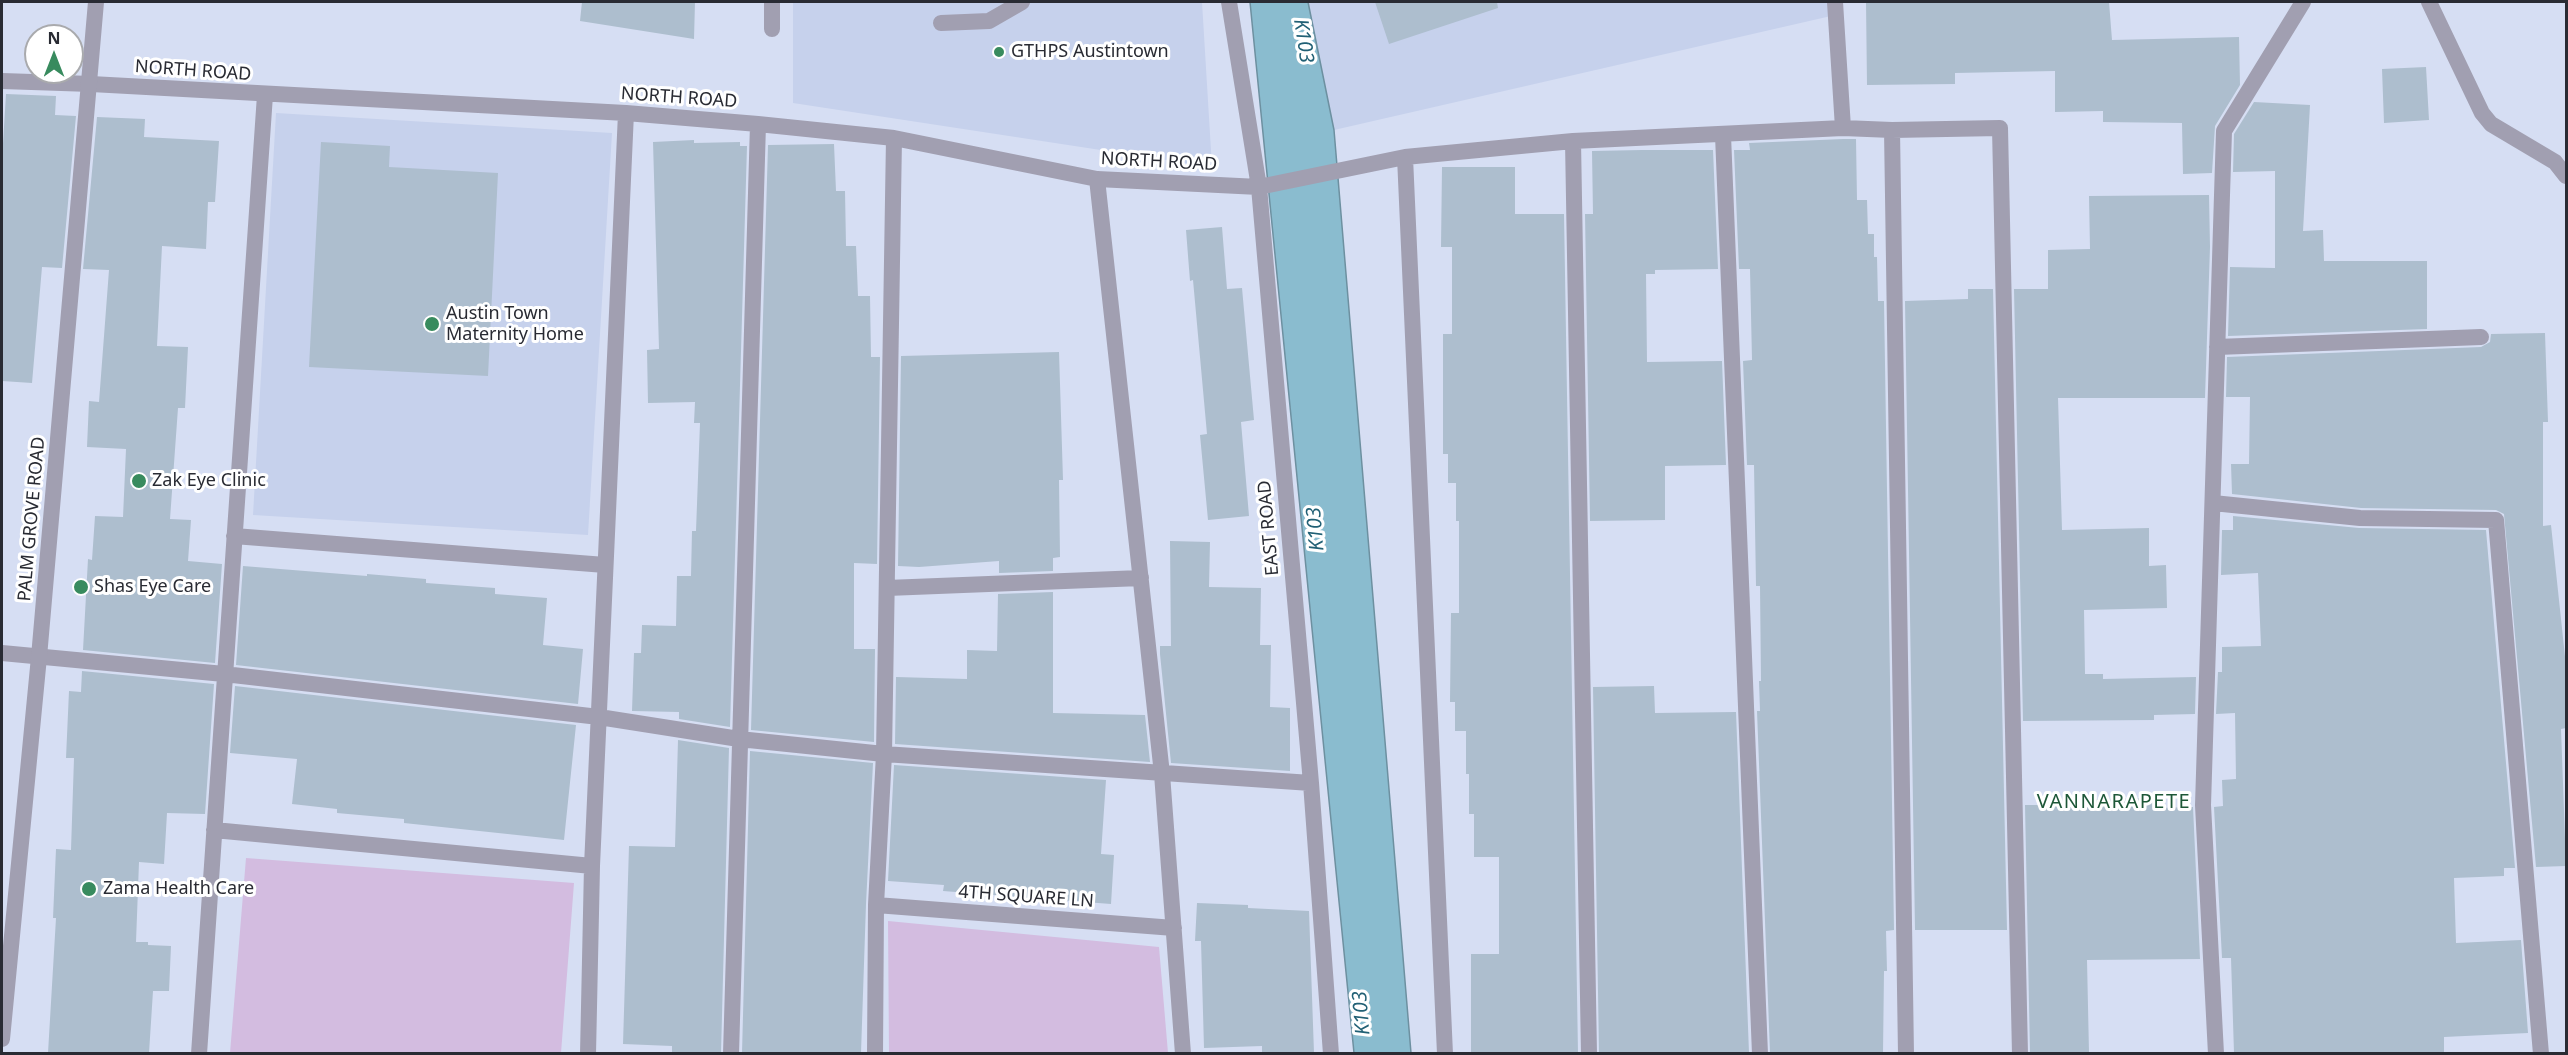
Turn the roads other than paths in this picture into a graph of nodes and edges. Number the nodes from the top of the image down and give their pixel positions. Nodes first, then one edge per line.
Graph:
1 (96, 2) edge
2 (772, 2) edge
3 (1022, 2) edge
4 (1229, 2) edge
5 (1835, 2) edge
6 (2303, 2) edge
7 (2429, 2) edge
8 (941, 23) dead end
9 (772, 29) dead end
10 (2, 81) edge
11 (91, 84) junction
12 (265, 95) junction
13 (626, 113) junction
14 (758, 124) junction
15 (1843, 128) junction
16 (1892, 130) junction
17 (1723, 135) junction
18 (894, 138) junction
19 (1574, 141) junction
20 (1405, 157) junction
21 (2566, 176) edge
22 (1097, 179) junction
23 (1259, 187) junction
24 (2481, 337) dead end
25 (2217, 347) junction
26 (2212, 503) junction
27 (234, 536) junction
28 (605, 565) junction
29 (1141, 578) junction
30 (887, 588) junction
31 (2, 653) edge
32 (39, 657) junction
33 (224, 674) junction
34 (599, 717) junction
35 (739, 739) junction
36 (884, 754) junction
37 (1162, 774) junction
38 (1311, 783) junction
39 (214, 830) junction
40 (592, 866) junction
41 (876, 905) junction
42 (1174, 928) junction
43 (2, 1039) edge
44 (199, 1053) edge
45 (588, 1053) edge
46 (731, 1053) edge
47 (875, 1053) edge
48 (1183, 1053) edge
49 (1331, 1053) edge
50 (1445, 1053) edge
51 (1589, 1053) edge
52 (1761, 1053) edge
53 (1906, 1053) edge
54 (2020, 1053) edge
55 (2216, 1053) edge
56 (2541, 1053) edge

1 - 11 street, PALM GROVE ROAD
2 - 9 street
3 - 8 street
4 - 23 street, EAST ROAD
5 - 15 street
6 - 25 street
7 - 21 street
10 - 11 street, NORTH ROAD
11 - 12 street, NORTH ROAD
11 - 32 street, PALM GROVE ROAD
12 - 13 street, NORTH ROAD
12 - 27 street
13 - 14 street, NORTH ROAD
13 - 28 street
14 - 18 street, NORTH ROAD
14 - 35 street
15 - 16 street, NORTH ROAD
15 - 17 street, NORTH ROAD
16 - 53 street
16 - 54 street, NORTH ROAD
17 - 19 street, NORTH ROAD
17 - 52 street
18 - 22 street, NORTH ROAD
18 - 30 street
19 - 20 street, NORTH ROAD
19 - 51 street
20 - 23 street, NORTH ROAD
20 - 50 street
22 - 23 street, NORTH ROAD
22 - 29 street
23 - 38 street, EAST ROAD
24 - 25 street
25 - 26 street
26 - 55 street
26 - 56 street
27 - 28 street
27 - 33 street
28 - 34 street
29 - 30 street
29 - 37 street
30 - 36 street
31 - 32 street
32 - 33 street
32 - 43 street, PALM GROVE ROAD
33 - 34 street
33 - 39 street
34 - 35 street
34 - 40 street
35 - 36 street
35 - 46 street
36 - 37 street
36 - 41 street
37 - 38 street
37 - 42 street
38 - 49 street, EAST ROAD
39 - 40 street
39 - 44 street
40 - 45 street
41 - 42 street, 4TH SQUARE LN
41 - 47 street
42 - 48 street

